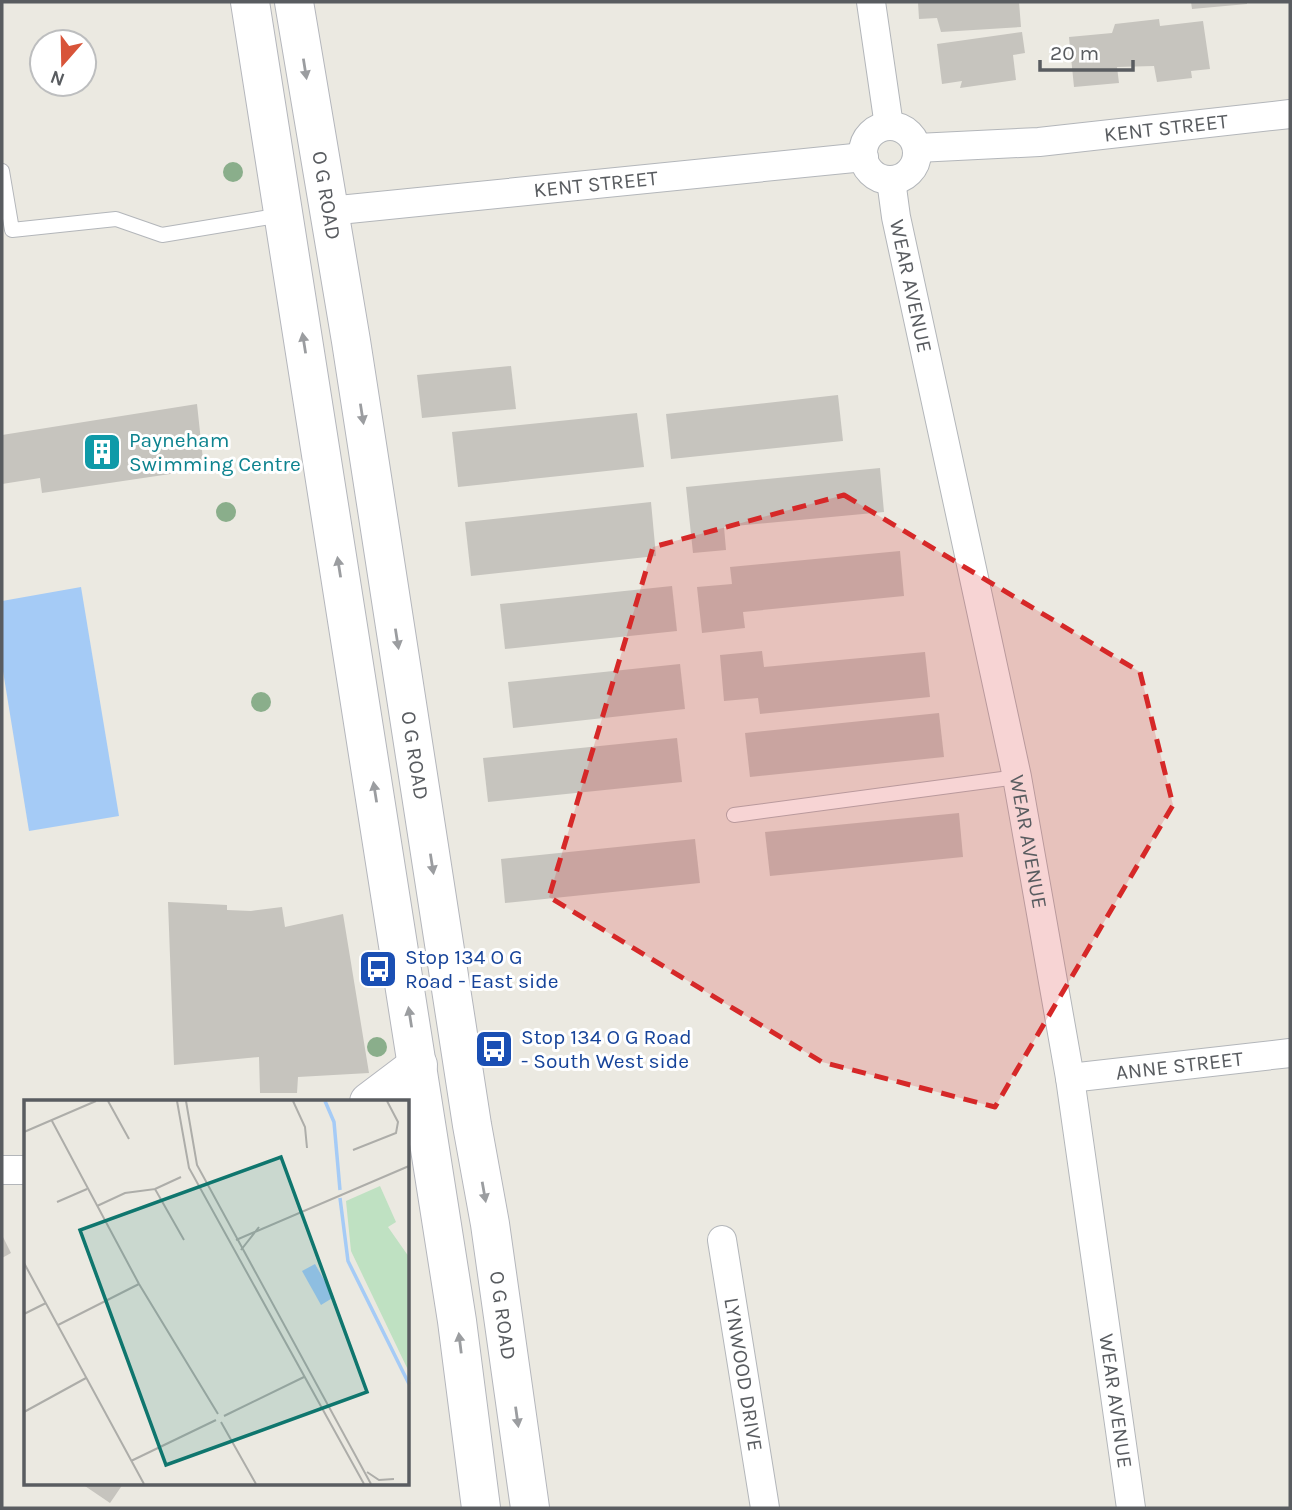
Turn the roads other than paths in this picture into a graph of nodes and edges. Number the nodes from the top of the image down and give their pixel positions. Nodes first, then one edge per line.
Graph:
1 (250, 2) edge
2 (294, 2) edge
3 (871, 2) edge
4 (1290, 114) edge
5 (889, 126) junction
6 (917, 148) junction
7 (864, 157) junction
8 (2, 171) edge
9 (891, 180) junction
10 (329, 211) junction
11 (284, 215) junction
12 (1017, 777) junction
13 (734, 815) dead end
14 (1290, 1053) edge
15 (418, 1065) junction
16 (1070, 1078) junction
17 (372, 1100) edge
18 (472, 1125) junction
19 (418, 1135) edge
20 (2, 1170) edge
21 (24, 1170) edge
22 (722, 1240) dead end
23 (481, 1508) edge
24 (530, 1508) edge
25 (765, 1508) edge
26 (1131, 1508) edge

1 - 11 main road
2 -> 10 main road, O G ROAD
3 - 5 street
4 - 6 street, KENT STREET
5 - 6 street
5 - 7 street
6 - 9 street
7 - 9 street
7 - 10 street, KENT STREET
8 - 11 lane
9 - 12 street, WEAR AVENUE
10 - 11 main road
10 -> 18 main road, O G ROAD
15 -> 11 main road
12 - 13 lane
12 - 16 street, WEAR AVENUE
14 - 16 street, ANNE STREET
15 - 17 main road
15 - 19 main road
16 - 26 street, WEAR AVENUE
18 - 19 main road
18 -> 24 main road, O G ROAD
23 -> 19 main road
20 - 21 street
22 - 25 street, LYNWOOD DRIVE

